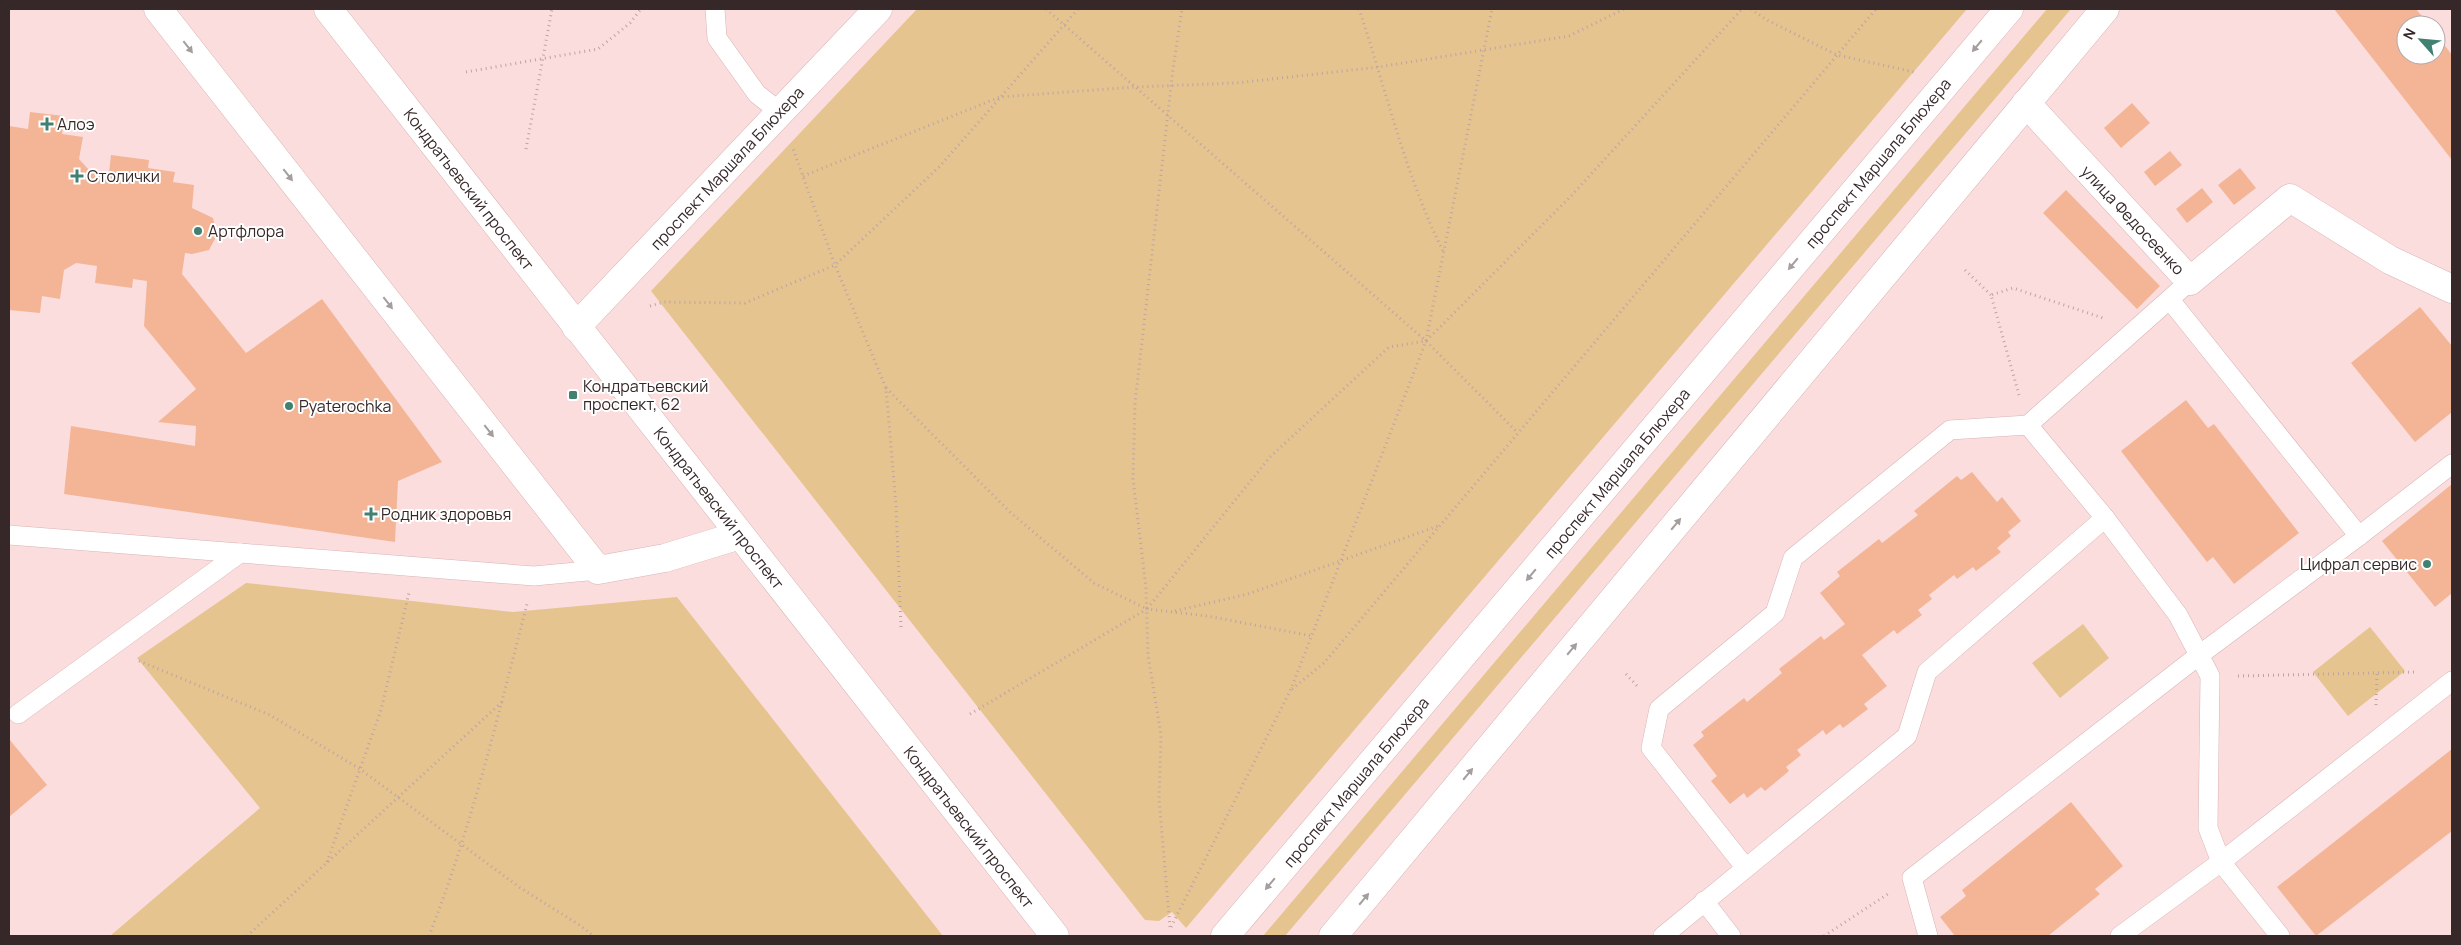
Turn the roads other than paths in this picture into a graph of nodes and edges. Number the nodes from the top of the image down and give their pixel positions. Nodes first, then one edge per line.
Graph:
1 (158, 9) edge
2 (328, 9) edge
3 (715, 9) edge
4 (878, 9) edge
5 (2009, 9) edge
6 (2105, 9) edge
7 (2026, 103) junction
8 (780, 112) junction
9 (2190, 281) junction
10 (2452, 289) edge
11 (2170, 300) junction
12 (576, 327) junction
13 (2028, 425) junction
14 (2452, 464) edge
15 (2105, 518) junction
16 (9, 535) edge
17 (740, 535) junction
18 (2359, 536) junction
19 (240, 553) junction
20 (598, 570) junction
21 (2198, 656) junction
22 (2452, 681) edge
23 (18, 714) dead end
24 (2221, 862) junction
25 (1745, 867) junction
26 (1704, 901) junction
27 (1055, 936) edge
28 (1225, 936) edge
29 (1333, 936) edge
30 (1663, 936) edge
31 (1731, 936) edge
32 (1928, 936) edge
33 (2120, 936) edge
34 (2280, 936) edge

1 -> 20 street
2 - 12 street, Кондратьевский проспект
3 - 8 lane
4 - 8 street, проспект Маршала Блюхера
5 -> 28 street, проспект Маршала Блюхера
6 - 7 street
7 - 9 street, улица Федосеенко
29 -> 7 street
8 - 12 street, проспект Маршала Блюхера
9 - 10 street, улица Федосеенко
9 - 11 lane
11 - 13 lane
11 - 18 lane
12 - 17 street, Кондратьевский проспект
13 - 15 lane
13 - 25 lane
14 - 18 lane
15 - 21 lane
15 - 25 lane
16 - 19 lane
17 - 20 street
17 - 27 street, Кондратьевский проспект
18 - 21 lane
19 - 20 lane
19 - 23 lane
21 - 24 lane
21 - 32 lane
22 - 24 lane
24 - 33 lane
24 - 34 lane
25 - 26 lane
26 - 30 lane
26 - 31 lane

